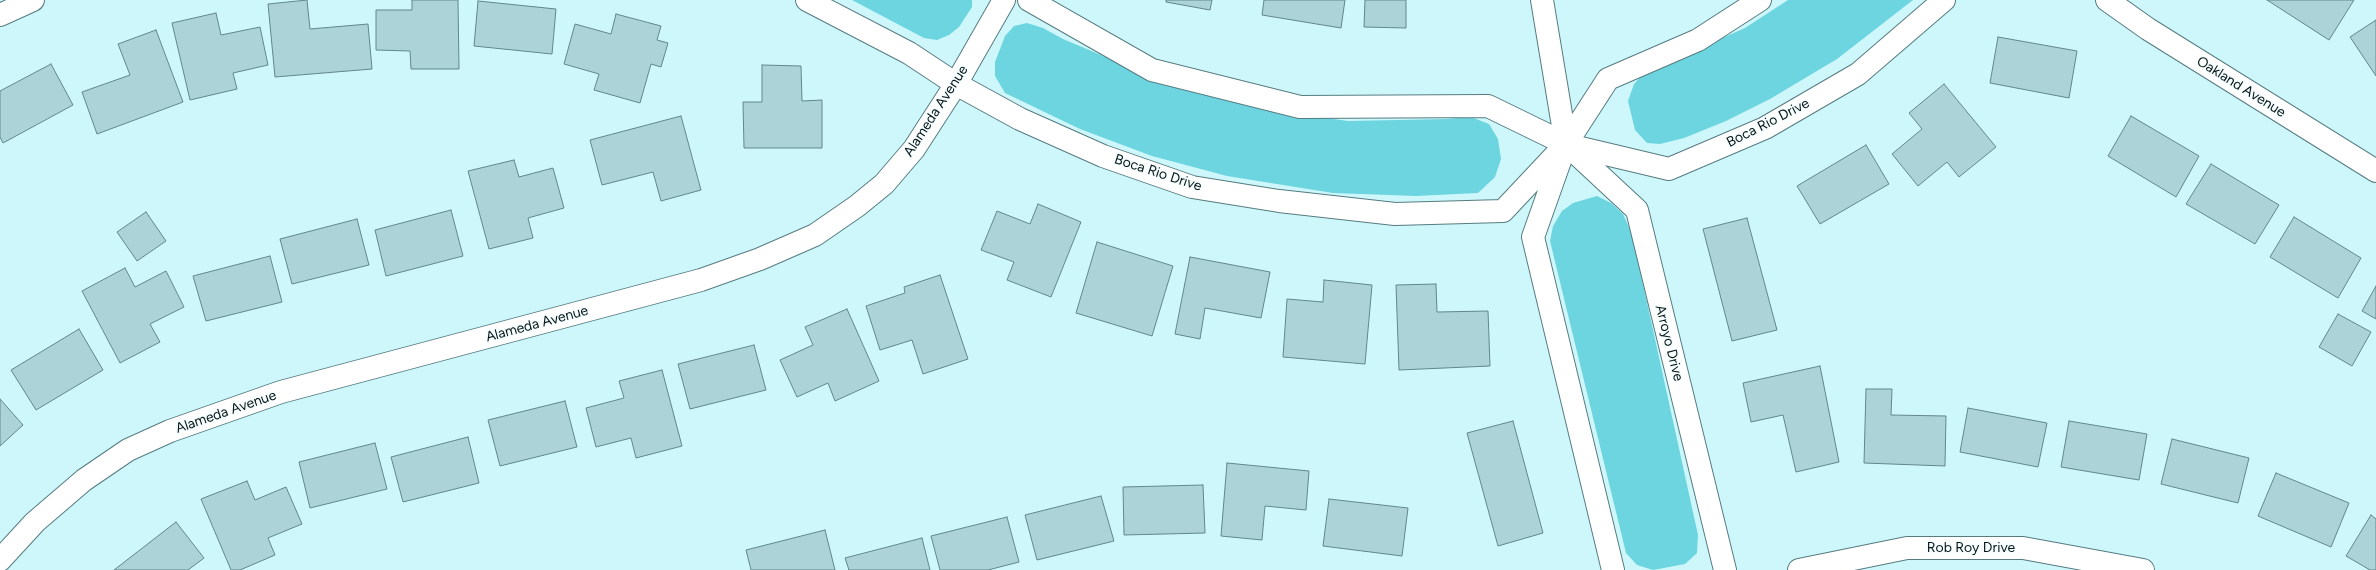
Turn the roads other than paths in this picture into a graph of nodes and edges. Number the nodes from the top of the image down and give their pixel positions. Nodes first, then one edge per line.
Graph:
1 (33, 0) edge
2 (807, 0) edge
3 (1004, 0) edge
4 (1029, 0) edge
5 (1542, 0) edge
6 (1760, 0) edge
7 (1944, 0) edge
8 (2107, 0) edge
9 (0, 15) edge
10 (956, 84) junction
11 (1566, 144) junction
12 (2376, 171) edge
13 (0, 560) edge
14 (1613, 570) edge
15 (1725, 570) edge
16 (1800, 570) edge
17 (2143, 570) edge

1 - 9 street
2 - 10 street, Boca Rio Drive
3 - 10 street, Alameda Avenue
4 - 11 street, Boca Rio Drive
5 - 11 street
6 - 11 street, Boca Rio Drive
7 - 11 street, Boca Rio Drive
8 - 12 street, Oakland Avenue
10 - 11 street, Boca Rio Drive
10 - 13 street, Alameda Avenue
11 - 14 street
11 - 15 street, Arroyo Drive
16 - 17 street, Rob Roy Drive

